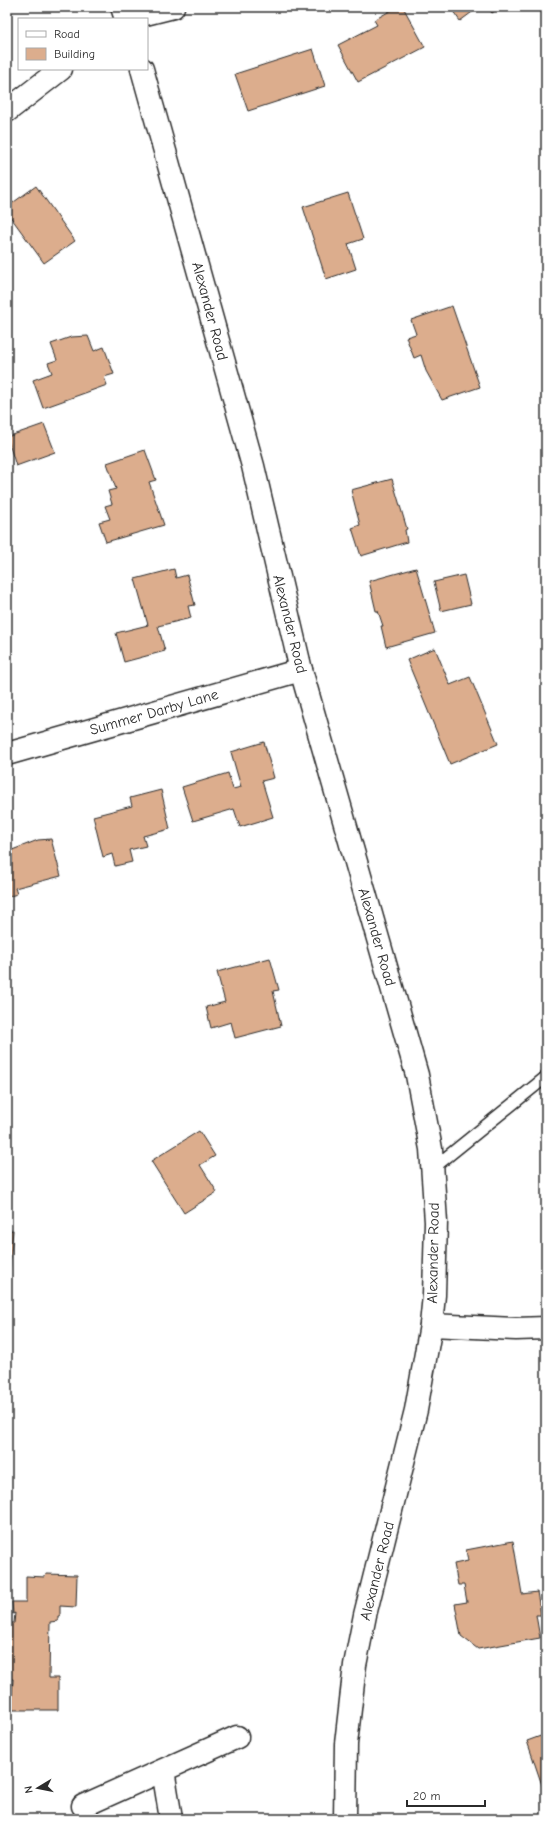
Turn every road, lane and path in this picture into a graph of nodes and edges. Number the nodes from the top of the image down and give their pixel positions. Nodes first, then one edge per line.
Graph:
1 (173, 7) edge
2 (125, 16) edge
3 (60, 70) edge
4 (142, 70) edge
5 (7, 111) edge
6 (301, 670) junction
7 (7, 754) edge
8 (546, 1077) edge
9 (432, 1169) junction
10 (431, 1325) junction
11 (546, 1328) edge
12 (237, 1736) dead end
13 (163, 1770) junction
14 (83, 1806) dead end
15 (171, 1819) edge
16 (345, 1819) edge

1 - 2 street
3 - 5 street
4 - 6 street, Alexander Road
6 - 7 street, Summer Darby Lane
6 - 9 street, Alexander Road
8 - 9 lane
9 - 10 street, Alexander Road
10 - 11 street
10 - 16 street, Alexander Road
12 - 13 street
13 - 14 street
13 - 15 street

